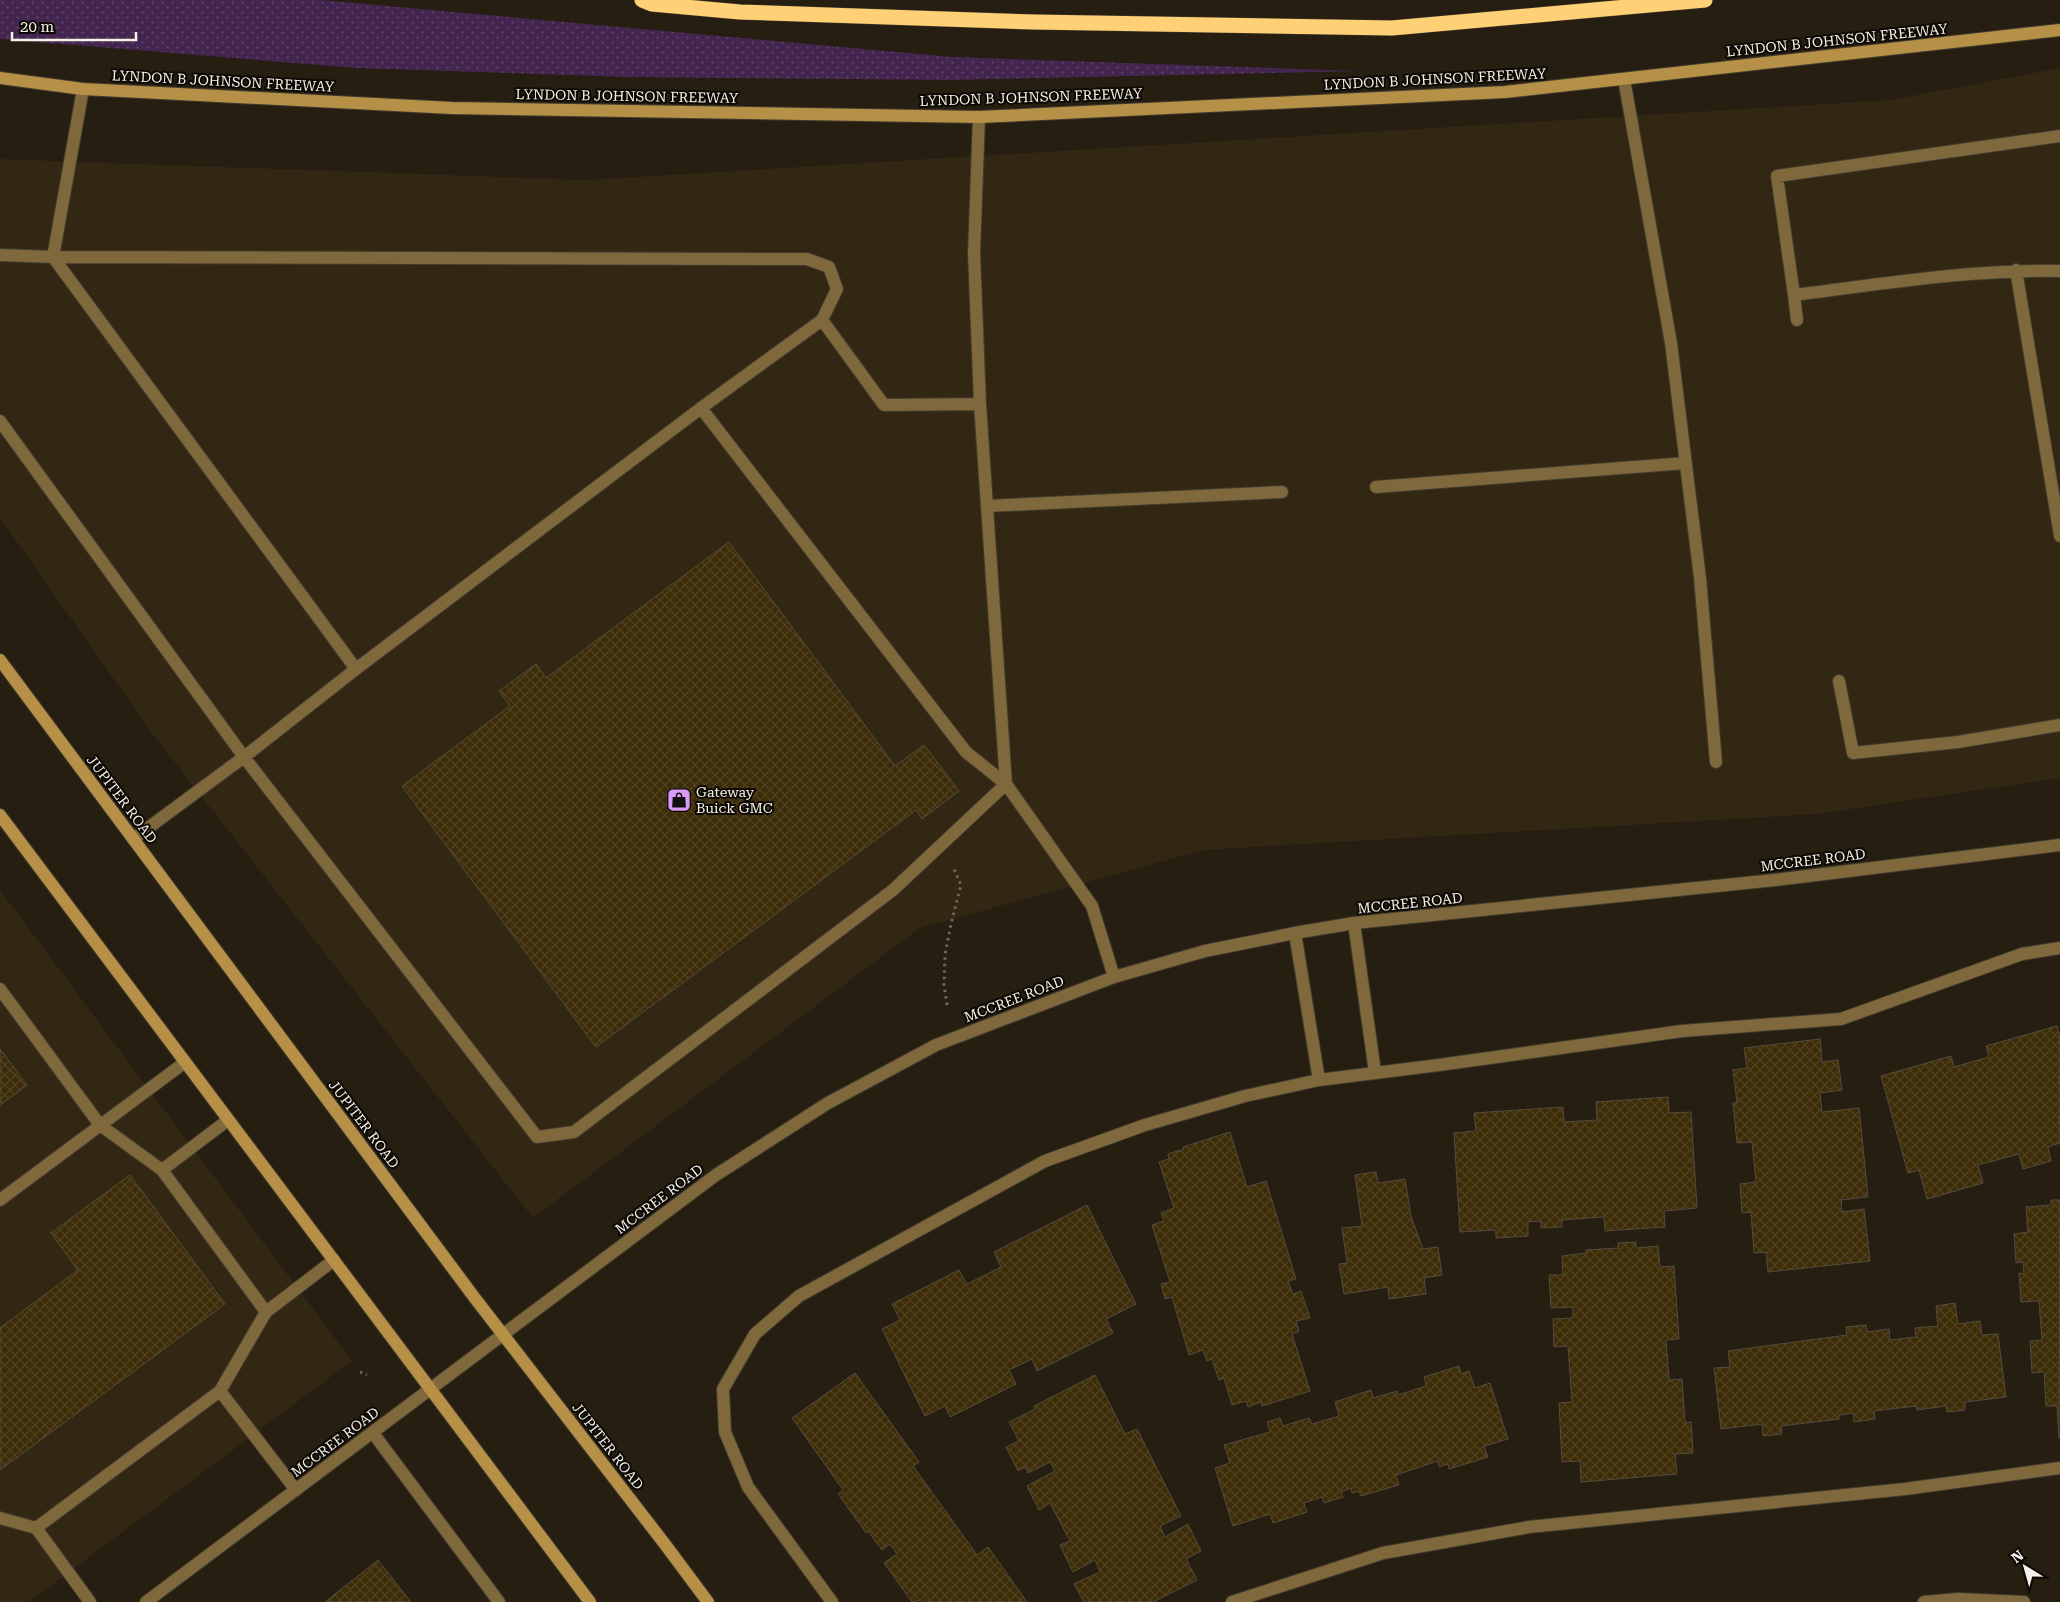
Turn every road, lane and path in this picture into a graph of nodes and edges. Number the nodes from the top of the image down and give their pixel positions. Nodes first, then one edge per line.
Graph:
1 (642, 0) edge
2 (1705, 0) edge
3 (2060, 30) edge
4 (0, 78) edge
5 (1624, 79) junction
6 (83, 89) junction
7 (979, 116) junction
8 (2060, 136) edge
9 (0, 255) edge
10 (53, 257) junction
11 (2016, 270) junction
12 (2060, 271) edge
13 (1794, 295) junction
14 (822, 320) junction
15 (1797, 320) dead end
16 (980, 404) junction
17 (701, 408) junction
18 (0, 420) edge
19 (1686, 463) junction
20 (1376, 487) dead end
21 (1282, 492) dead end
22 (988, 506) junction
23 (2060, 536) edge
24 (0, 660) edge
25 (356, 669) junction
26 (1839, 681) dead end
27 (2060, 725) edge
28 (244, 757) junction
29 (1716, 762) dead end
30 (1006, 784) junction
31 (0, 815) edge
32 (133, 839) junction
33 (2060, 845) edge
34 (939, 847) junction
35 (1354, 924) junction
36 (1295, 933) junction
37 (2060, 948) edge
38 (1114, 977) junction
39 (0, 989) edge
40 (947, 1005) dead end
41 (184, 1063) junction
42 (1376, 1072) junction
43 (1319, 1080) junction
44 (228, 1120) junction
45 (100, 1125) junction
46 (162, 1170) junction
47 (0, 1200) edge
48 (334, 1260) junction
49 (266, 1312) junction
50 (502, 1334) junction
51 (360, 1372) dead end
52 (367, 1375) dead end
53 (430, 1389) junction
54 (220, 1391) junction
55 (373, 1434) junction
56 (2060, 1468) edge
57 (296, 1490) junction
58 (0, 1518) edge
59 (36, 1528) junction
60 (90, 1602) edge
61 (146, 1602) edge
62 (498, 1602) edge
63 (590, 1602) edge
64 (708, 1602) edge
65 (832, 1602) edge
66 (1232, 1602) edge
67 (1924, 1602) edge
68 (2024, 1602) edge

1 - 2 highway
3 - 5 main road, LYNDON B JOHNSON FREEWAY
4 - 6 main road, LYNDON B JOHNSON FREEWAY
5 - 7 main road, LYNDON B JOHNSON FREEWAY
5 - 19 street
6 - 7 main road, LYNDON B JOHNSON FREEWAY
6 - 10 street
7 - 16 street
8 - 13 street
9 - 10 street
10 - 14 street
10 - 25 street
11 - 12 street
11 - 13 street
11 - 23 street
13 - 15 street
14 - 16 street
14 - 17 street
16 - 22 street
17 - 25 street
17 - 30 street
18 - 28 street
19 - 20 street
19 - 29 street
21 - 22 street
22 - 30 street
24 - 32 main road, JUPITER ROAD
25 - 28 street
26 - 27 street
28 - 32 street
28 - 34 street
30 - 34 street
30 - 38 street
31 - 41 main road
32 - 50 main road, JUPITER ROAD
33 - 35 street, MCCREE ROAD
34 - 40 path
35 - 36 street, MCCREE ROAD
35 - 42 street
36 - 38 street, MCCREE ROAD
36 - 43 street
37 - 42 street
38 - 50 street, MCCREE ROAD
39 - 45 street
41 - 44 main road
41 - 45 street
42 - 43 street
43 - 65 street
44 - 46 street
44 - 48 main road
45 - 46 street
45 - 47 street
46 - 49 street
48 - 49 street
48 - 53 main road
49 - 54 street
50 - 53 street, MCCREE ROAD
50 - 64 main road, JUPITER ROAD
51 - 52 path
53 - 55 street, MCCREE ROAD
53 - 63 main road
54 - 57 street
54 - 59 street
55 - 57 street, MCCREE ROAD
55 - 62 street
56 - 66 street
57 - 61 street, MCCREE ROAD
58 - 59 street
59 - 60 street
67 - 68 street

